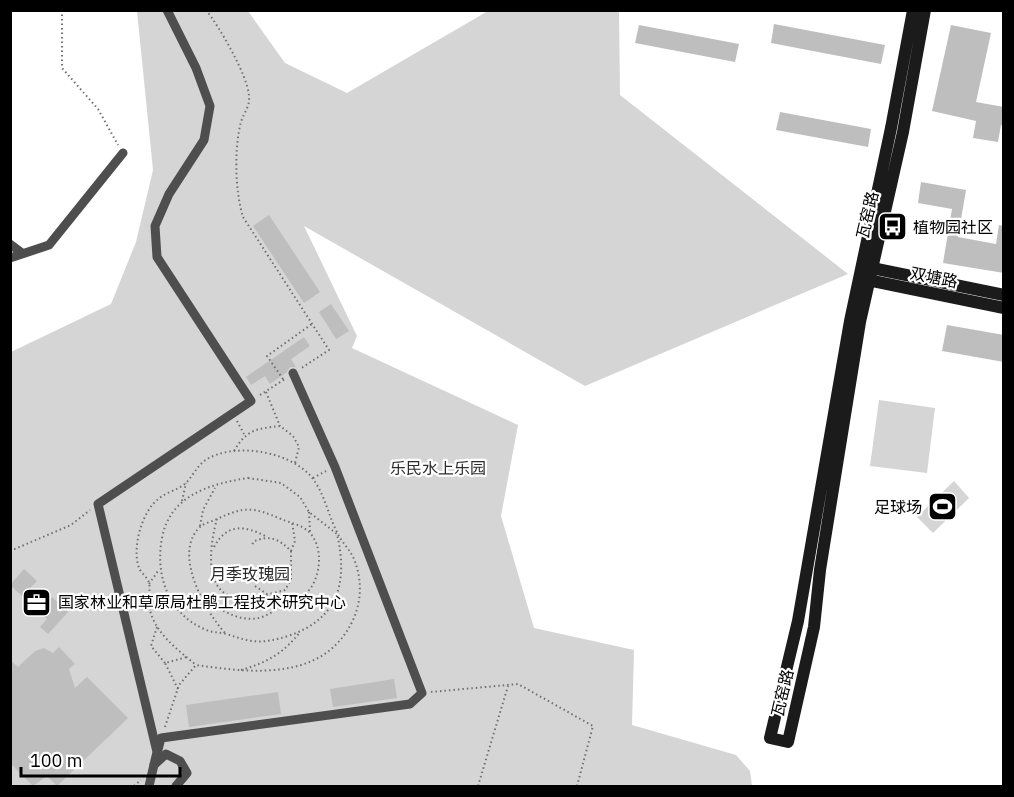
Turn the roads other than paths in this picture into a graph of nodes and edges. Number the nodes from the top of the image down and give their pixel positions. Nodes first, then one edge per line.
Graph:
1 (167, 10) edge
2 (913, 10) edge
3 (925, 10) edge
4 (123, 153) road end
5 (10, 244) edge
6 (22, 253) junction
7 (10, 258) edge
8 (865, 273) junction
9 (1004, 295) edge
10 (1004, 308) edge
11 (293, 373) road end
12 (157, 752) junction
13 (153, 766) junction
14 (148, 786) edge
15 (176, 786) edge

1 - 12 street
2 - 8 main road, 瓦窑路
3 - 8 main road, 瓦窑路
4 - 6 street
5 - 6 street
6 - 7 street
8 - 8 main road, 瓦窑路
8 - 9 main road, 双塘路
8 - 10 main road, 双塘路
11 - 12 street
12 - 13 street
13 - 14 street
13 - 15 street

